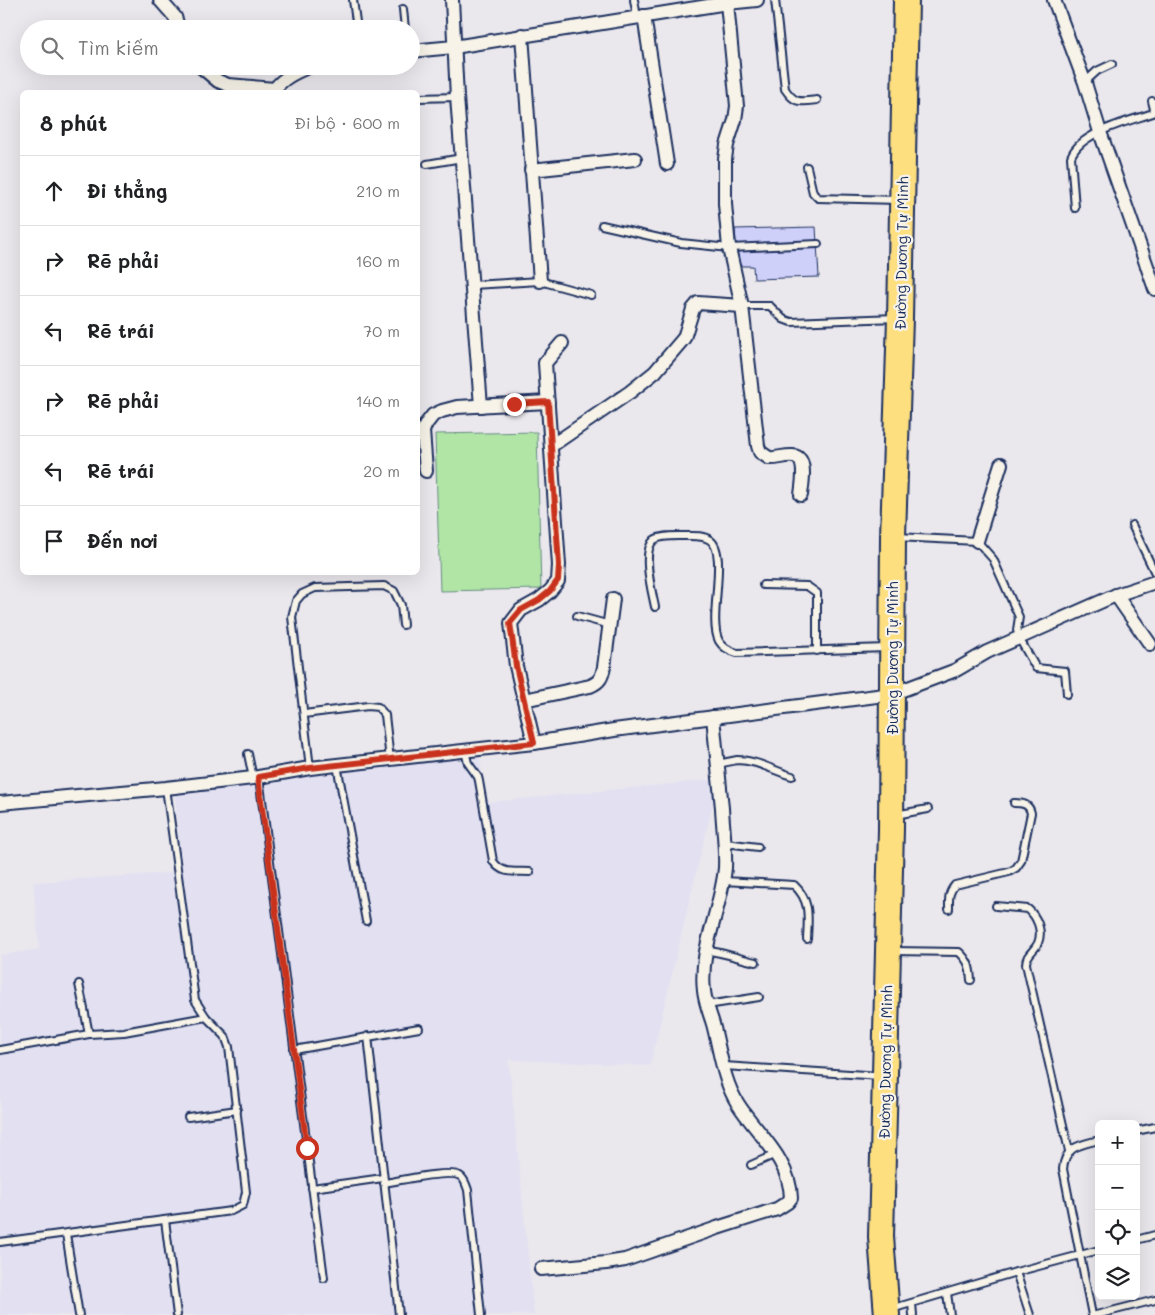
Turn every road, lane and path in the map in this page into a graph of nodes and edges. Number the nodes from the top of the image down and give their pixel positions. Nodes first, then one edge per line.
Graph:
1 (160, 0) edge
2 (353, 0) edge
3 (452, 0) edge
4 (634, 0) edge
5 (757, 0) edge
6 (775, 0) edge
7 (906, 0) edge
8 (1054, 0) edge
9 (726, 1) edge
10 (402, 9) dead end
11 (640, 16) junction
12 (176, 20) edge
13 (356, 20) edge
14 (404, 20) edge
15 (522, 35) junction
16 (454, 47) junction
17 (420, 50) edge
18 (1112, 64) dead end
19 (211, 75) edge
20 (294, 75) edge
21 (1085, 83) junction
22 (266, 90) edge
23 (275, 90) edge
24 (457, 97) junction
25 (420, 98) edge
26 (817, 100) dead end
27 (1152, 101) dead end
28 (1100, 132) junction
29 (462, 158) junction
30 (635, 159) dead end
31 (427, 164) dead end
32 (667, 164) dead end
33 (808, 167) dead end
34 (531, 170) junction
35 (902, 200) junction
36 (1075, 208) dead end
37 (602, 225) dead end
38 (818, 244) dead end
39 (730, 248) junction
40 (540, 281) junction
41 (472, 285) junction
42 (1155, 288) edge
43 (590, 295) dead end
44 (742, 306) junction
45 (900, 318) junction
46 (562, 343) dead end
47 (548, 402) junction
48 (481, 406) junction
49 (551, 446) junction
50 (1002, 464) dead end
51 (426, 471) dead end
52 (801, 495) dead end
53 (1132, 525) dead end
54 (893, 536) junction
55 (977, 541) junction
56 (1155, 572) edge
57 (1155, 582) edge
58 (763, 585) dead end
59 (1116, 595) junction
60 (613, 599) dead end
61 (654, 607) dead end
62 (577, 616) dead end
63 (403, 625) dead end
64 (610, 625) junction
65 (1019, 638) junction
66 (1150, 644) dead end
67 (893, 648) junction
68 (817, 651) junction
69 (892, 694) junction
70 (1067, 694) dead end
71 (524, 700) junction
72 (304, 714) junction
73 (713, 717) junction
74 (534, 743) junction
75 (466, 751) junction
76 (248, 754) dead end
77 (390, 760) junction
78 (717, 764) junction
79 (336, 766) junction
80 (310, 768) junction
81 (792, 776) dead end
82 (256, 777) junction
83 (166, 788) junction
84 (1014, 802) dead end
85 (0, 803) edge
86 (928, 809) dead end
87 (891, 816) junction
88 (725, 844) junction
89 (758, 847) dead end
90 (530, 872) dead end
91 (724, 881) junction
92 (996, 906) dead end
93 (949, 910) dead end
94 (366, 921) dead end
95 (807, 939) dead end
96 (707, 951) junction
97 (887, 951) junction
98 (756, 962) dead end
99 (971, 980) dead end
100 (79, 984) dead end
101 (759, 997) dead end
102 (707, 1005) junction
103 (206, 1017) junction
104 (419, 1028) dead end
105 (89, 1034) junction
106 (368, 1036) junction
107 (0, 1050) edge
108 (294, 1050) junction
109 (724, 1066) junction
110 (885, 1076) junction
111 (237, 1110) junction
112 (188, 1117) dead end
113 (1155, 1126) edge
114 (1140, 1130) edge
115 (1095, 1141) edge
116 (1069, 1151) junction
117 (776, 1154) junction
118 (751, 1165) dead end
119 (384, 1181) junction
120 (312, 1188) junction
121 (165, 1220) junction
122 (66, 1234) junction
123 (1155, 1235) edge
124 (1140, 1239) edge
125 (0, 1242) edge
126 (1095, 1251) edge
127 (1080, 1255) junction
128 (540, 1269) dead end
129 (1016, 1272) junction
130 (324, 1278) dead end
131 (947, 1292) junction
132 (1155, 1300) edge
133 (912, 1303) junction
134 (887, 1313) edge
135 (79, 1315) edge
136 (177, 1315) edge
137 (399, 1315) edge
138 (482, 1315) edge
139 (913, 1315) edge
140 (950, 1315) edge
141 (1030, 1315) edge
142 (1094, 1315) edge

1 - 12 street
2 - 13 lane
3 - 16 street
4 - 11 lane
5 - 9 street
6 - 26 lane
7 - 35 highway, Đường Dương Tự Minh
8 - 21 street
9 - 11 street
9 - 39 street
10 - 14 lane
11 - 15 street
11 - 32 street
15 - 16 street
15 - 34 street
16 - 17 street
16 - 24 street
18 - 21 lane
19 - 22 street
20 - 23 street
21 - 28 street
24 - 25 lane
24 - 29 street
27 - 28 lane
28 - 36 lane
28 - 42 street
29 - 31 lane
29 - 41 street
30 - 34 street
33 - 35 lane
34 - 40 street
35 - 45 highway, Đường Dương Tự Minh
37 - 39 lane
38 - 39 lane
39 - 44 street
40 - 41 lane
40 - 43 lane
41 - 48 street
44 - 45 lane
44 - 49 street
44 - 52 street
45 - 54 highway, Đường Dương Tự Minh
46 - 47 street
47 - 48 street
47 - 49 street
48 - 51 street
49 - 71 street
50 - 55 street
53 - 56 lane
54 - 55 lane
54 - 67 highway, Đường Dương Tự Minh
55 - 65 lane
57 - 59 street
58 - 68 lane
59 - 65 street
59 - 66 street
60 - 64 street
61 - 68 lane
62 - 64 lane
63 - 72 lane
64 - 71 street
65 - 69 street
65 - 70 lane
67 - 68 lane
67 - 69 highway, Đường Dương Tự Minh
69 - 73 street
69 - 87 highway, Đường Dương Tự Minh
71 - 74 street
72 - 77 lane
72 - 80 lane
73 - 74 street
73 - 78 street
74 - 75 street
75 - 77 street
75 - 90 lane
76 - 82 lane
77 - 79 street
78 - 81 lane
78 - 88 street
79 - 80 street
79 - 94 lane
80 - 82 street
82 - 83 street
82 - 108 lane
83 - 85 street
83 - 103 lane
84 - 93 lane
86 - 87 lane
87 - 97 highway, Đường Dương Tự Minh
88 - 89 lane
88 - 91 street
91 - 95 lane
91 - 96 street
92 - 116 lane
96 - 98 lane
96 - 102 street
97 - 99 lane
97 - 110 highway, Đường Dương Tự Minh
100 - 105 lane
101 - 102 lane
102 - 109 street
103 - 105 lane
103 - 111 lane
104 - 106 lane
105 - 107 lane
106 - 108 lane
106 - 119 lane
108 - 120 lane
109 - 110 lane
109 - 117 street
110 - 134 highway, Đường Dương Tự Minh
111 - 112 lane
111 - 121 lane
113 - 114 lane
115 - 116 lane
116 - 127 lane
117 - 118 lane
117 - 128 street
119 - 120 lane
119 - 137 lane
119 - 138 lane
120 - 130 lane
121 - 122 lane
121 - 136 lane
122 - 125 lane
122 - 135 lane
123 - 124 lane
126 - 127 lane
127 - 129 lane
127 - 142 lane
129 - 131 lane
129 - 141 lane
131 - 133 lane
131 - 140 lane
132 - 142 lane
133 - 134 lane
133 - 139 lane

